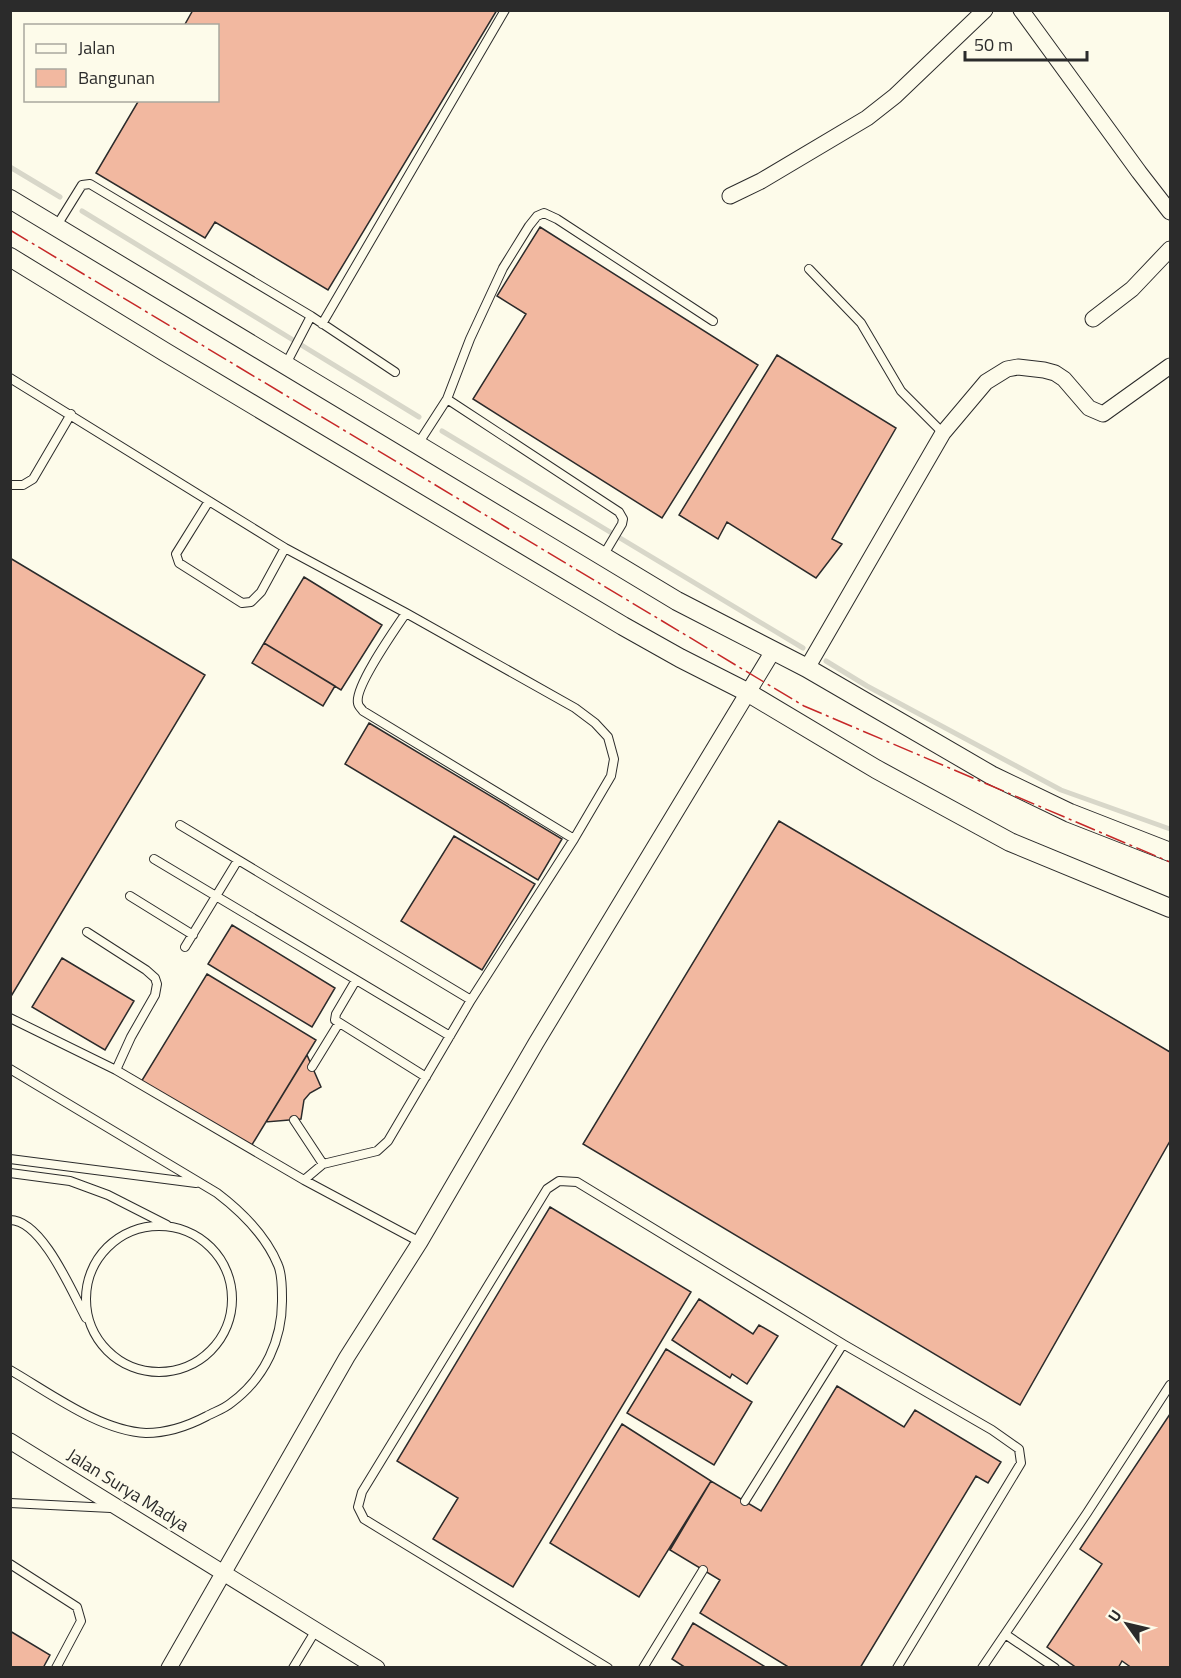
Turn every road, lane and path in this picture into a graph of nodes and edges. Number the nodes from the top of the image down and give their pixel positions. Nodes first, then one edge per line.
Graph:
1 (505, 10) edge
2 (985, 10) edge
3 (1021, 10) edge
4 (730, 196) dead end
5 (10, 199) edge
6 (1170, 212) edge
7 (57, 227) junction
8 (1170, 249) edge
9 (10, 257) edge
10 (809, 268) dead end
11 (311, 316) junction
12 (1093, 319) dead end
13 (713, 321) dead end
14 (322, 324) junction
15 (290, 356) junction
16 (1170, 366) edge
17 (395, 372) dead end
18 (10, 378) edge
19 (447, 399) junction
20 (71, 414) junction
21 (943, 433) junction
22 (417, 446) junction
23 (10, 485) edge
24 (209, 501) junction
25 (285, 548) junction
26 (607, 550) junction
27 (406, 613) junction
28 (773, 651) junction
29 (807, 668) junction
30 (747, 692) junction
31 (180, 825) dead end
32 (574, 838) junction
33 (1170, 852) edge
34 (154, 859) dead end
35 (238, 860) junction
36 (130, 896) dead end
37 (216, 896) junction
38 (1170, 908) edge
39 (87, 932) dead end
40 (193, 935) junction
41 (185, 947) dead end
42 (356, 980) junction
43 (471, 1000) junction
44 (10, 1018) edge
45 (339, 1023) junction
46 (450, 1036) junction
47 (312, 1067) dead end
48 (10, 1069) edge
49 (116, 1070) junction
50 (426, 1077) junction
51 (294, 1120) dead end
52 (10, 1159) edge
53 (323, 1164) junction
54 (10, 1173) edge
55 (304, 1180) junction
56 (200, 1183) junction
57 (10, 1220) edge
58 (169, 1226) junction
59 (420, 1242) junction
60 (89, 1324) junction
61 (843, 1344) junction
62 (10, 1370) edge
63 (1170, 1385) edge
64 (10, 1441) edge
65 (745, 1501) dead end
66 (10, 1503) edge
67 (119, 1508) junction
68 (10, 1564) edge
69 (703, 1570) dead end
70 (224, 1573) junction
71 (316, 1629) junction
72 (1005, 1634) junction
73 (56, 1668) edge
74 (169, 1668) edge
75 (293, 1668) edge
76 (377, 1668) edge
77 (608, 1668) edge
78 (643, 1668) edge
79 (897, 1668) edge
80 (982, 1668) edge
81 (1055, 1668) edge

1 - 14 lane
2 - 4 street
3 - 6 street
5 - 7 street
7 - 11 lane
7 - 15 street
8 - 12 street
9 - 30 street
10 - 21 lane
11 - 14 lane
11 - 15 lane
13 - 19 lane
14 - 17 lane
15 - 22 street
16 - 21 street
18 - 20 lane
19 - 22 lane
19 - 26 lane
20 - 23 lane
20 - 24 lane
21 - 29 street
22 - 26 street
24 - 25 lane
24 - 25 lane
25 - 27 lane
26 - 28 street
27 - 32 lane
27 - 32 lane
28 - 29 street
28 - 30 street
29 - 33 street
30 - 38 street
30 - 59 street
31 - 35 lane
32 - 43 lane
34 - 37 lane
35 - 37 lane
35 - 43 lane
36 - 40 lane
37 - 40 lane
37 - 42 lane
39 - 49 lane
40 - 41 lane
42 - 45 lane
42 - 46 lane
43 - 46 lane
44 - 49 lane
45 - 47 lane
45 - 50 lane
46 - 50 lane
48 - 56 lane
49 - 55 lane
50 - 53 lane
51 - 53 lane
52 - 56 lane
53 - 55 lane
54 - 58 lane
55 - 59 lane
56 - 62 lane
57 - 60 lane
58 - 60 lane
58 - 60 lane
59 - 70 street
61 - 65 lane
61 - 77 lane
61 - 79 lane
63 - 72 lane
64 - 67 street, Jalan Surya Madya
66 - 67 lane
67 - 70 street, Jalan Surya Madya
68 - 73 lane
69 - 78 lane
70 - 71 street, Jalan Surya Madya
70 - 74 street
71 - 75 lane
71 - 76 street, Jalan Surya Madya
72 - 80 lane
72 - 81 lane

